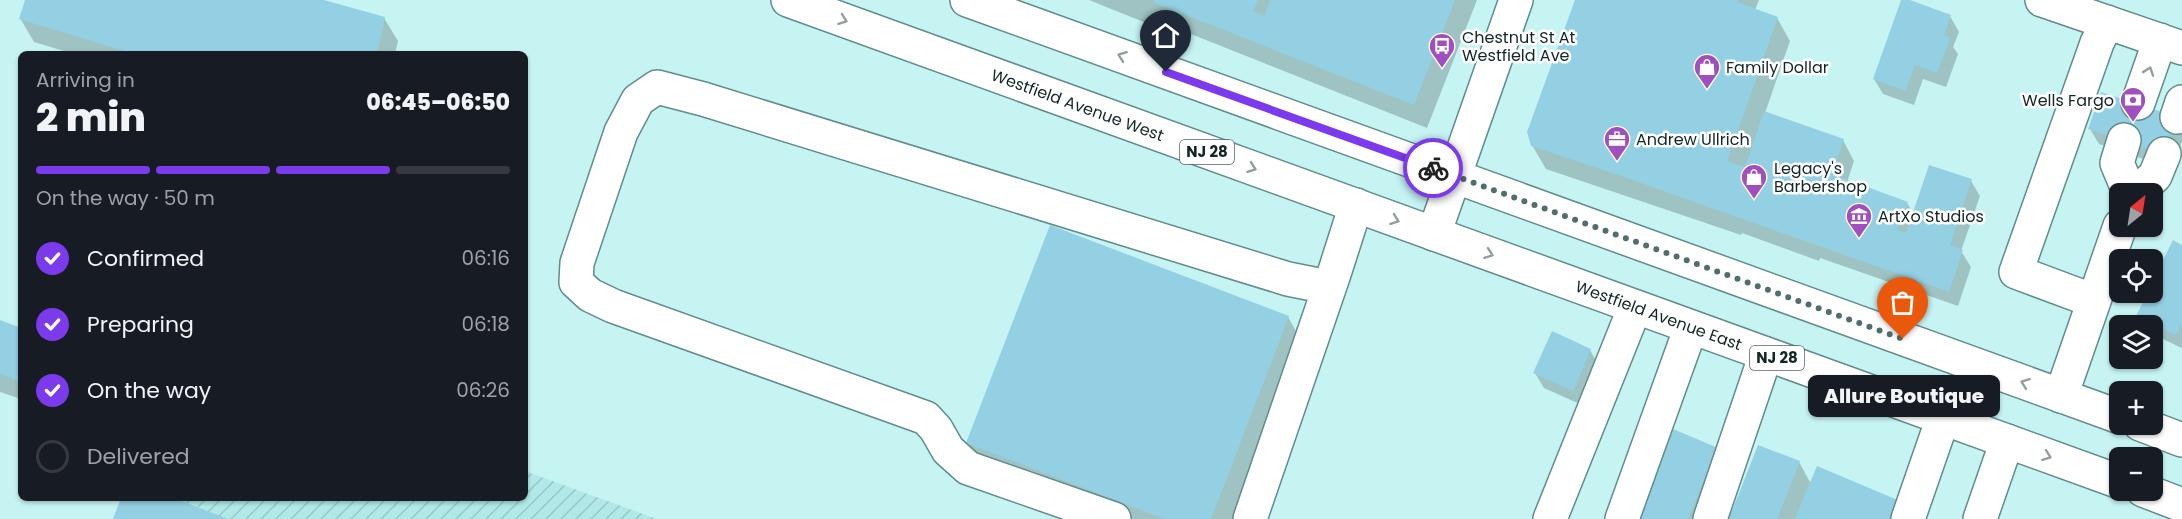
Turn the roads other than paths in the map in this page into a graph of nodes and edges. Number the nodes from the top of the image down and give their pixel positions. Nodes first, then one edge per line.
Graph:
1 (788, 0) edge
2 (968, 0) edge
3 (1516, 0) edge
4 (2042, 0) edge
5 (2107, 22) junction
6 (2171, 44) edge
7 (2138, 102) dead end
8 (2124, 141) dead end
9 (2164, 154) dead end
10 (1454, 176) junction
11 (2126, 183) edge
12 (2146, 183) edge
13 (1356, 206) junction
14 (1434, 234) junction
15 (2116, 237) edge
16 (1331, 283) junction
17 (2094, 301) junction
18 (1635, 307) junction
19 (1691, 327) junction
20 (1766, 354) junction
21 (2061, 396) junction
22 (2109, 413) edge
23 (1943, 418) junction
24 (2163, 433) edge
25 (2182, 440) edge
26 (2007, 441) junction
27 (2109, 478) edge
28 (2163, 498) edge
29 (2182, 505) edge
30 (1114, 519) edge
31 (1250, 519) edge
32 (1550, 519) edge
33 (1622, 519) edge
34 (1710, 519) edge
35 (1908, 519) edge
36 (1980, 519) edge

1 -> 13 main road, Westfield Avenue West / NJ 28
10 -> 2 main road
3 - 10 main road
4 - 5 main road
5 - 6 main road
5 - 17 main road
7 -> 6 main road
8 - 11 main road
9 - 12 main road
10 - 14 main road
21 -> 10 main road
13 -> 14 main road, Westfield Avenue West / NJ 28
13 - 16 main road
14 -> 18 main road, Westfield Avenue East / NJ 28
15 - 17 main road
16 - 30 main road
16 - 31 main road
17 - 21 main road
18 - 19 main road, Westfield Avenue East / NJ 28
18 - 32 main road
19 - 20 main road, Westfield Avenue East / NJ 28
19 - 33 main road
20 - 23 main road, Westfield Avenue East / NJ 28
20 - 34 main road
21 - 22 main road
23 - 26 main road, Westfield Avenue East / NJ 28
23 - 35 main road
24 - 25 main road
26 -> 27 main road, Westfield Avenue East / NJ 28
26 - 36 main road
28 - 29 main road

